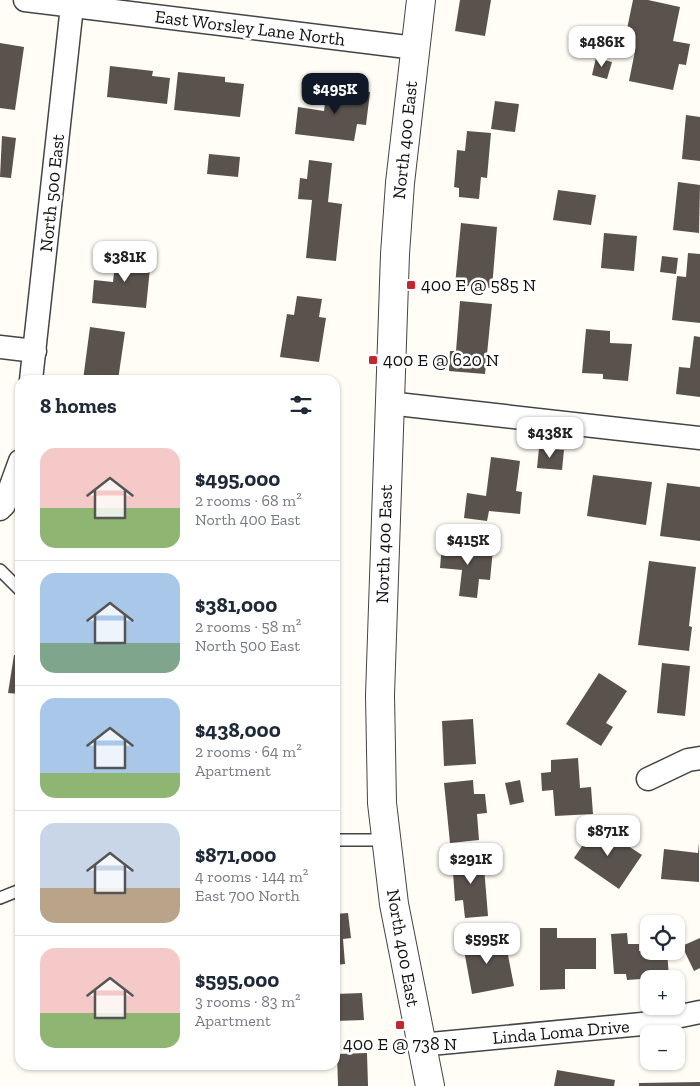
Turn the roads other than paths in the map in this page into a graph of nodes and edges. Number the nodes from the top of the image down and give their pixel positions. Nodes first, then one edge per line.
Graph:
1 (25, 0) edge
2 (421, 0) edge
3 (72, 6) junction
4 (415, 48) junction
5 (0, 347) edge
6 (35, 351) junction
7 (33, 375) edge
8 (388, 402) junction
9 (700, 438) edge
10 (15, 475) edge
11 (0, 509) edge
12 (0, 570) edge
13 (15, 585) edge
14 (700, 758) edge
15 (648, 779) dead end
16 (340, 840) edge
17 (386, 840) junction
18 (15, 892) edge
19 (0, 898) edge
20 (700, 1012) edge
21 (420, 1044) junction
22 (430, 1086) edge

1 - 3 street, East Worsley Lane North
2 - 4 street, North 400 East
3 - 4 street, East Worsley Lane North
3 - 6 street, North 500 East
4 - 8 street, North 400 East
5 - 6 street
6 - 7 street, North 500 East
8 - 9 street
8 - 17 street, North 400 East
10 - 11 street
12 - 13 lane
14 - 15 street
16 - 17 lane
17 - 21 street, North 400 East
18 - 19 lane
20 - 21 street, Linda Loma Drive
21 - 22 street, North 400 East

